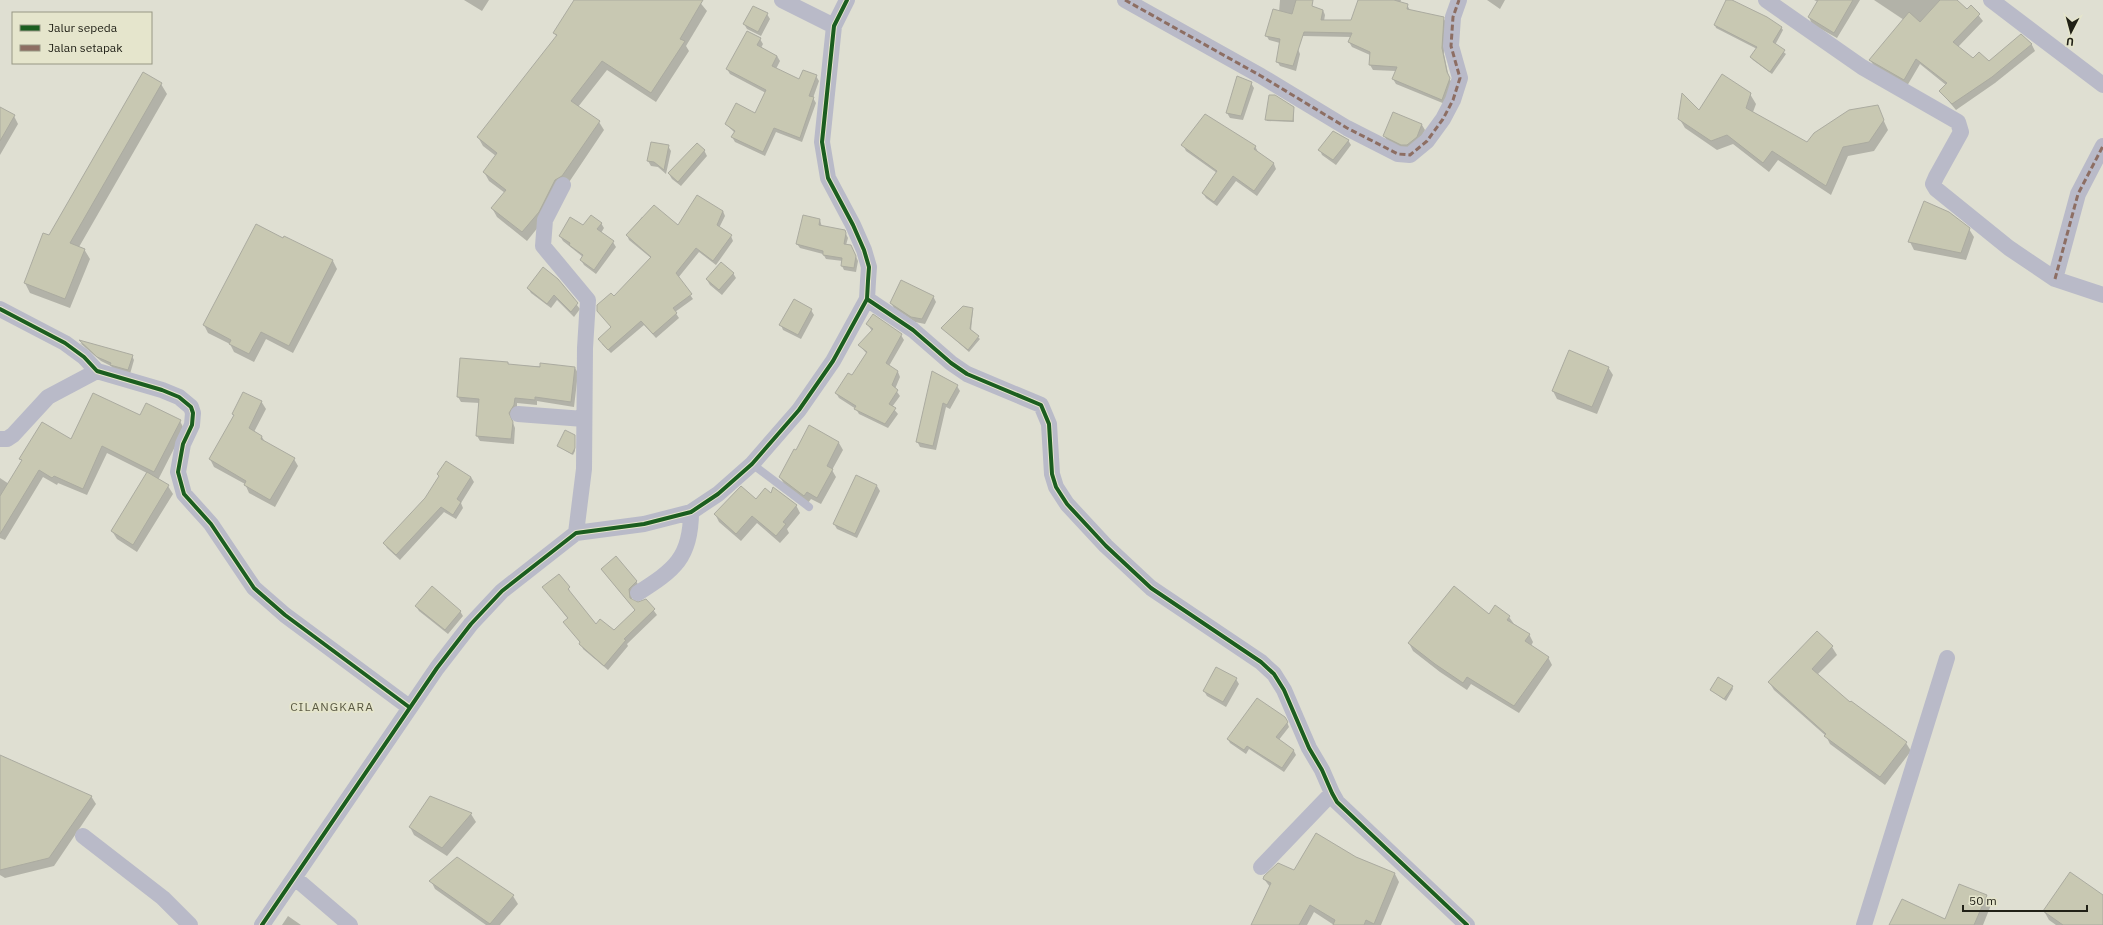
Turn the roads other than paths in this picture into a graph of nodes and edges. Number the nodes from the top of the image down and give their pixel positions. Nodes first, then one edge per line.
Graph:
1 (782, 0) edge
2 (847, 0) edge
3 (1125, 0) edge
4 (1459, 0) edge
5 (1766, 0) edge
6 (1991, 0) edge
7 (834, 26) junction
8 (2103, 85) edge
9 (2103, 146) edge
10 (563, 185) dead end
11 (2055, 279) junction
12 (2103, 295) edge
13 (867, 299) junction
14 (0, 309) edge
15 (97, 371) junction
16 (518, 414) dead end
17 (584, 419) junction
18 (0, 439) edge
19 (752, 464) junction
20 (809, 507) dead end
21 (691, 512) junction
22 (576, 533) junction
23 (638, 593) dead end
24 (1947, 658) dead end
25 (409, 707) junction
26 (1332, 794) junction
27 (83, 836) dead end
28 (1261, 867) dead end
29 (295, 878) junction
30 (190, 925) edge
31 (262, 925) edge
32 (350, 925) edge
33 (1467, 925) edge
34 (1864, 925) edge

1 - 7 street
2 - 7 street
3 - 4 street
5 - 11 street
6 - 8 street
7 - 13 street
9 - 11 street
10 - 17 street
11 - 12 street
13 - 19 street
13 - 26 street
14 - 15 street
15 - 18 street
15 - 25 street
16 - 17 street
17 - 22 street
19 - 20 lane
19 - 21 street
21 - 22 street
21 - 23 street
22 - 25 street
24 - 34 street
25 - 29 street
26 - 28 street
26 - 33 street
27 - 30 street
29 - 31 street
29 - 32 street

